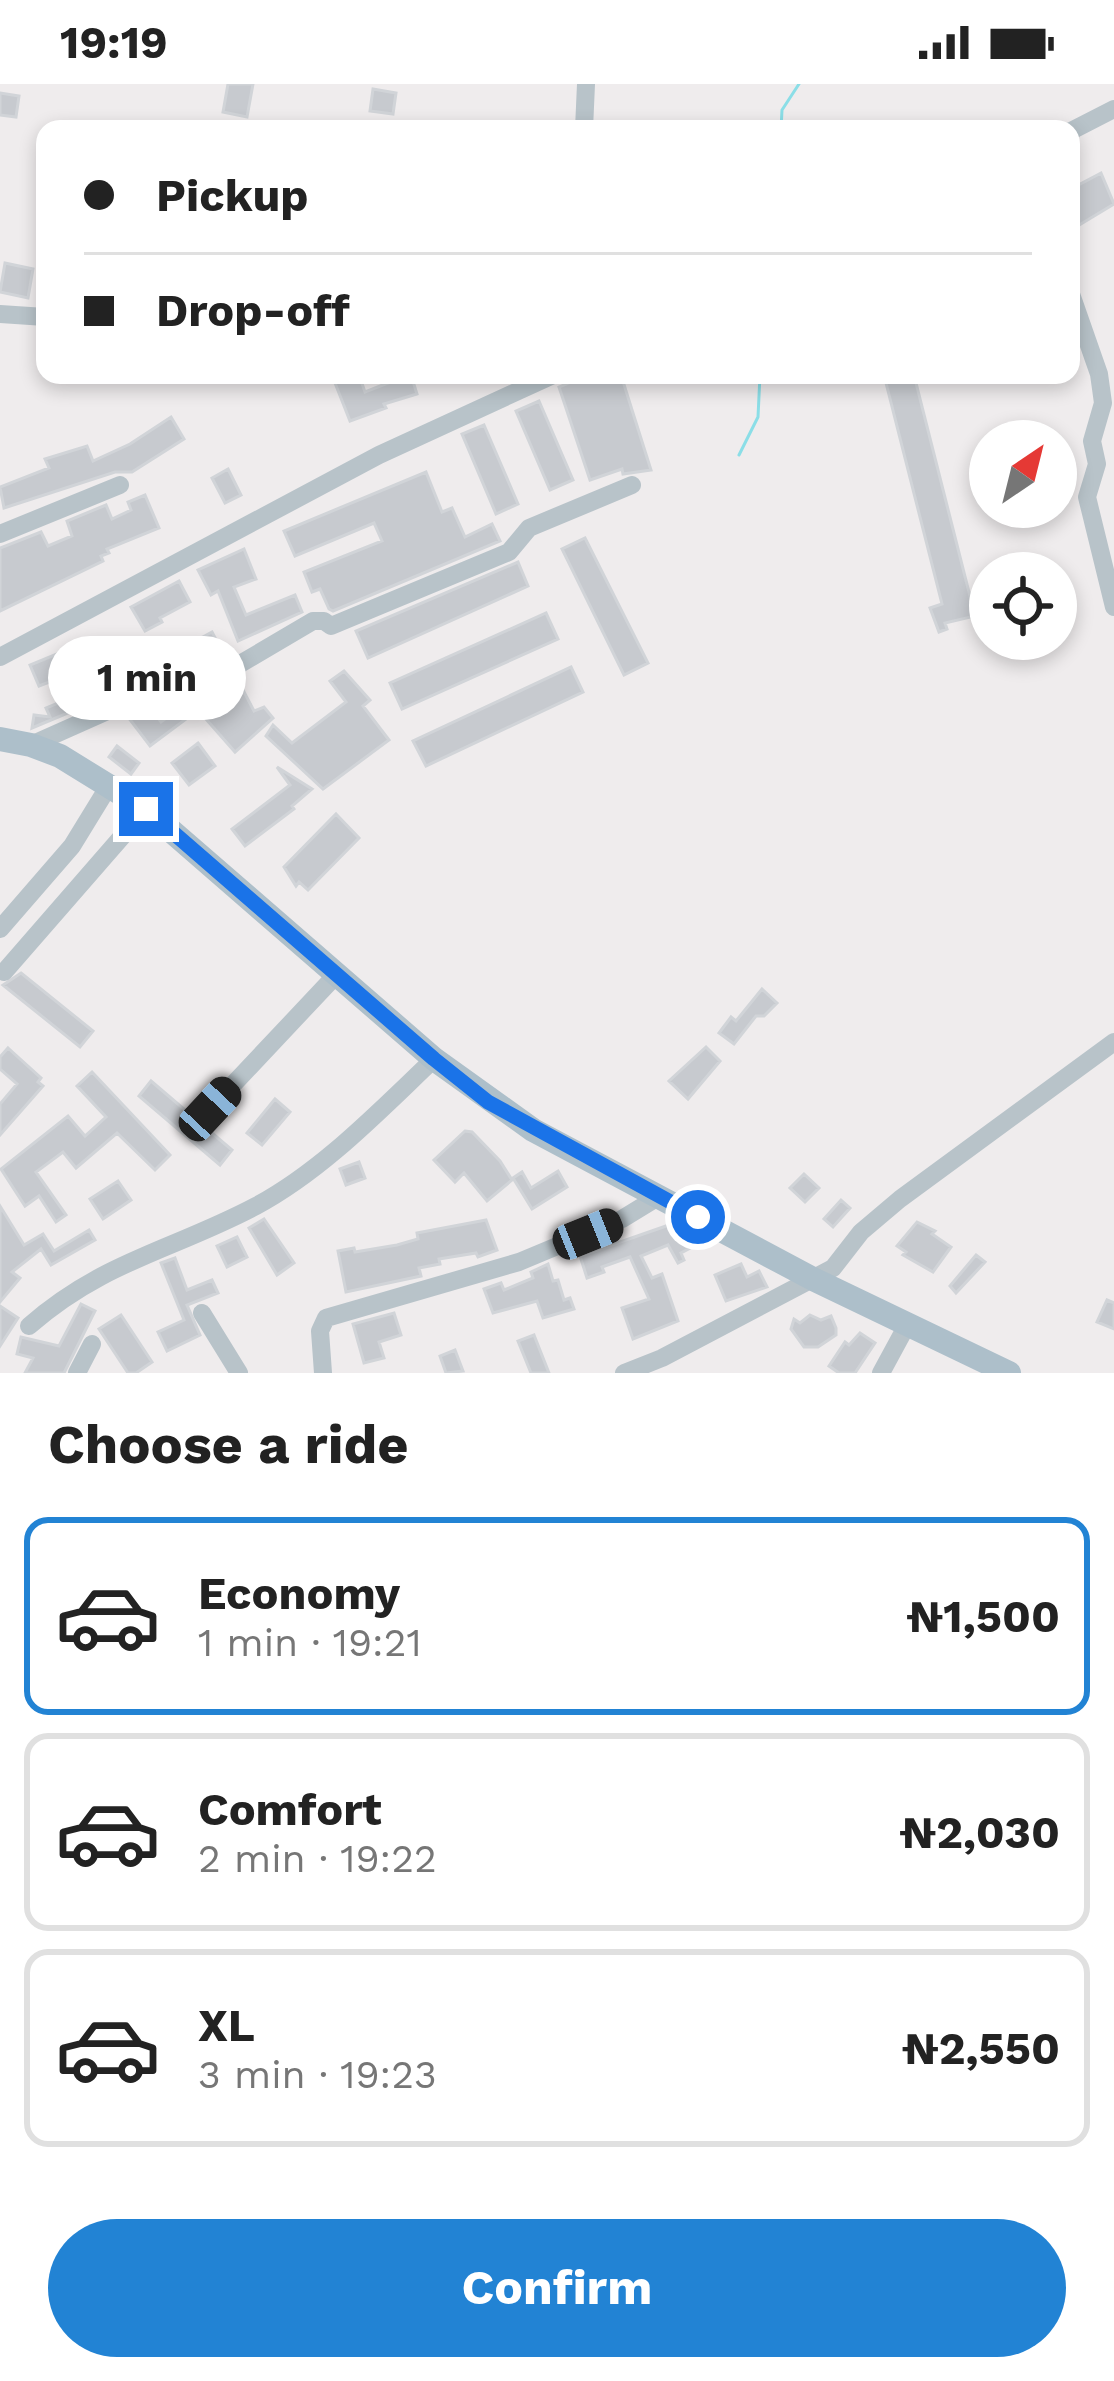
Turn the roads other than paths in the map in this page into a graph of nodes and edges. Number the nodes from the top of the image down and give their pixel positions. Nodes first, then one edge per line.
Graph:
1 (586, 84) edge
2 (1114, 109) edge
3 (584, 120) edge
4 (1080, 126) edge
5 (0, 314) edge
6 (36, 316) edge
7 (1080, 320) edge
8 (533, 384) edge
9 (120, 485) dead end
10 (632, 485) dead end
11 (0, 533) edge
12 (1114, 607) edge
13 (0, 657) edge
14 (0, 739) edge
15 (31, 745) junction
16 (110, 784) junction
17 (146, 809) junction
18 (0, 929) edge
19 (4, 972) dead end
20 (338, 973) junction
21 (1114, 1042) edge
22 (434, 1059) junction
23 (210, 1109) dead end
24 (658, 1197) junction
25 (815, 1280) junction
26 (202, 1313) dead end
27 (907, 1325) junction
28 (29, 1326) dead end
29 (92, 1344) dead end
30 (77, 1373) edge
31 (239, 1373) edge
32 (323, 1373) edge
33 (624, 1373) edge
34 (881, 1373) edge
35 (1009, 1373) edge

1 - 3 street
2 - 4 street
5 - 6 street
7 - 12 street
8 - 13 street
9 - 11 street
10 - 15 street
14 - 15 main road
15 - 16 main road
16 - 17 main road
16 - 18 street
17 - 19 street
17 - 20 main road
20 - 22 main road
20 - 23 street
21 - 25 street
22 - 24 main road
22 - 28 street
24 - 25 main road
24 - 32 street
25 - 27 main road
25 - 33 street
26 - 31 street
27 - 34 street
27 - 35 main road
29 - 30 street

